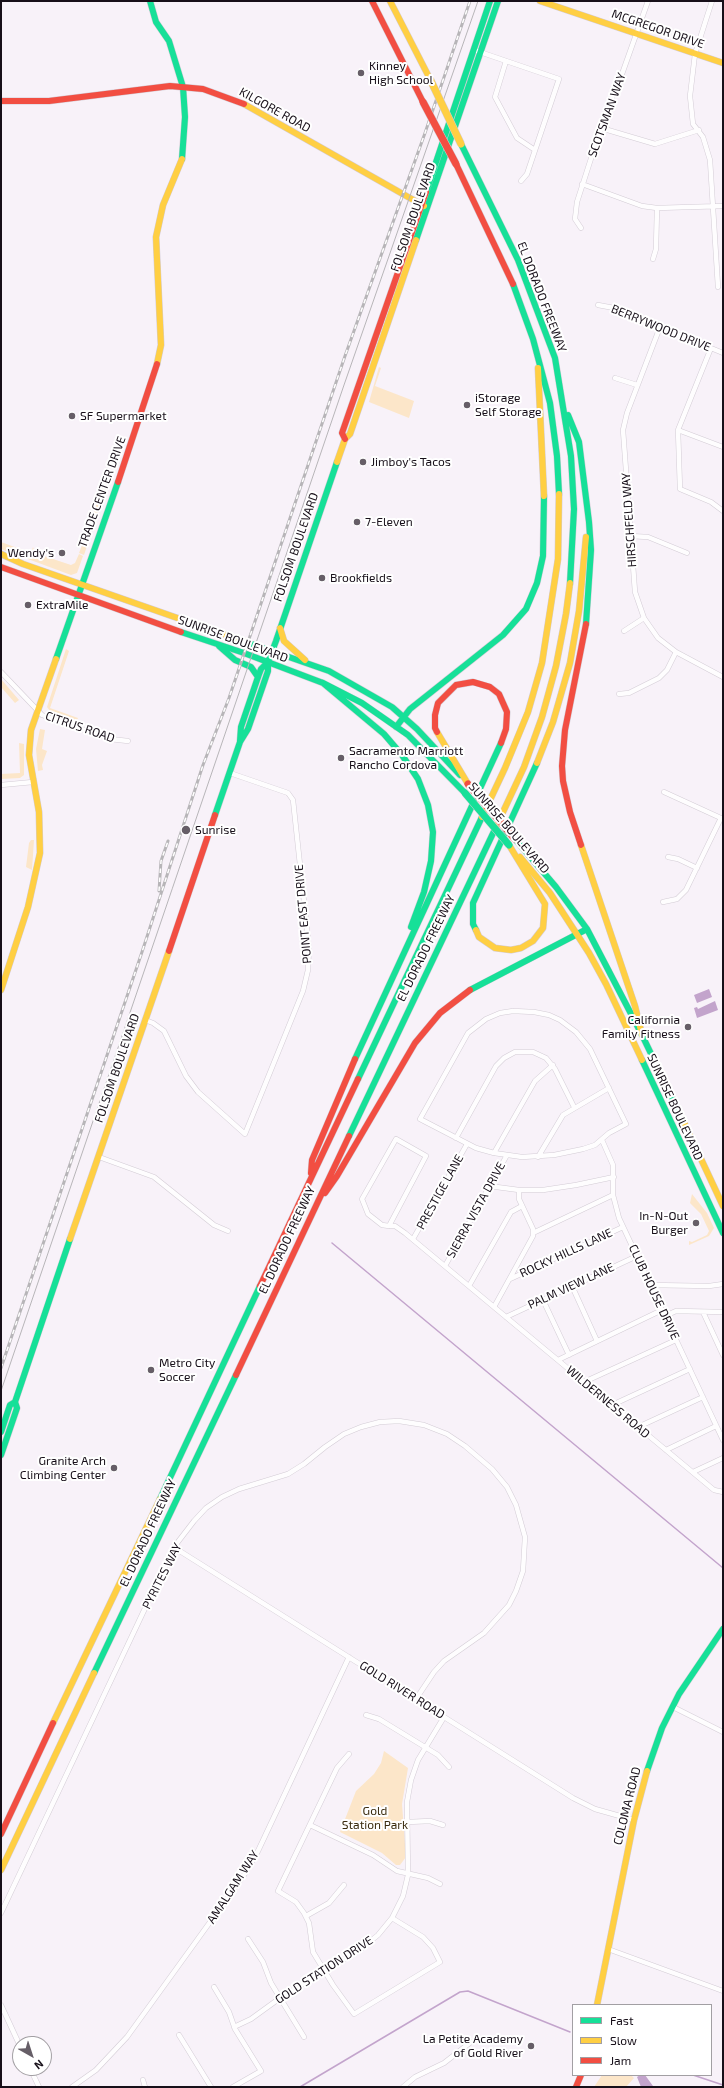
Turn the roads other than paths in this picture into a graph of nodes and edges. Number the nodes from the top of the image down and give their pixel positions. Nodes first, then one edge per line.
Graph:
1 (150, 1) edge
2 (372, 1) edge
3 (390, 1) edge
4 (490, 1) edge
5 (498, 1) edge
6 (540, 1) edge
7 (648, 1) edge
8 (712, 1) edge
9 (637, 33) junction
10 (477, 51) junction
11 (695, 54) junction
12 (506, 61) junction
13 (723, 63) edge
14 (183, 87) junction
15 (1, 101) edge
16 (601, 128) junction
17 (699, 130) junction
18 (535, 150) junction
19 (521, 181) dead end
20 (582, 184) junction
21 (424, 206) junction
22 (714, 206) junction
23 (723, 206) edge
24 (657, 208) junction
25 (581, 228) dead end
26 (652, 259) dead end
27 (718, 286) dead end
28 (598, 305) dead end
29 (660, 327) junction
30 (378, 330) junction
31 (711, 348) junction
32 (377, 350) junction
33 (723, 353) edge
34 (538, 358) junction
35 (615, 378) dead end
36 (637, 385) junction
37 (564, 403) junction
38 (678, 430) junction
39 (344, 439) junction
40 (723, 447) edge
41 (588, 510) junction
42 (723, 511) edge
43 (630, 536) junction
44 (687, 553) dead end
45 (1, 554) edge
46 (1, 567) edge
47 (82, 584) junction
48 (78, 595) junction
49 (644, 618) junction
50 (280, 628) junction
51 (624, 631) dead end
52 (218, 646) junction
53 (272, 650) junction
54 (676, 652) junction
55 (268, 662) junction
56 (308, 662) junction
57 (1, 672) edge
58 (258, 676) junction
59 (723, 677) edge
60 (323, 683) junction
61 (619, 694) dead end
62 (38, 711) junction
63 (404, 716) junction
64 (396, 727) junction
65 (128, 741) dead end
66 (240, 742) junction
67 (230, 773) junction
68 (33, 782) junction
69 (468, 784) junction
70 (1, 785) edge
71 (664, 792) dead end
72 (722, 818) edge
73 (509, 845) junction
74 (668, 857) dead end
75 (697, 868) junction
76 (663, 902) dead end
77 (587, 929) junction
78 (578, 934) junction
79 (391, 981) junction
80 (1, 990) edge
81 (145, 1020) junction
82 (642, 1035) junction
83 (553, 1065) junction
84 (609, 1088) junction
85 (574, 1107) junction
86 (456, 1138) junction
87 (602, 1140) junction
88 (467, 1144) junction
89 (494, 1153) junction
90 (507, 1155) junction
91 (99, 1157) junction
92 (538, 1157) junction
93 (614, 1177) junction
94 (309, 1182) junction
95 (489, 1186) junction
96 (519, 1190) junction
97 (323, 1194) junction
98 (614, 1195) junction
99 (522, 1206) junction
100 (723, 1206) edge
101 (389, 1226) junction
102 (623, 1227) junction
103 (228, 1231) dead end
104 (534, 1233) junction
105 (723, 1233) edge
106 (413, 1240) junction
107 (637, 1256) junction
108 (444, 1266) junction
109 (510, 1279) junction
110 (650, 1284) junction
111 (723, 1284) edge
112 (470, 1286) junction
113 (572, 1286) junction
114 (543, 1300) junction
115 (494, 1307) junction
116 (662, 1310) junction
117 (703, 1312) junction
118 (723, 1312) edge
119 (665, 1316) junction
120 (506, 1317) junction
121 (676, 1340) junction
122 (597, 1341) junction
123 (569, 1355) junction
124 (723, 1355) edge
125 (558, 1360) junction
126 (690, 1369) junction
127 (584, 1382) junction
128 (703, 1397) junction
129 (15, 1402) junction
130 (612, 1405) junction
131 (716, 1426) junction
132 (638, 1427) junction
133 (1, 1432) edge
134 (723, 1440) edge
135 (666, 1450) junction
136 (1, 1455) edge
137 (723, 1458) edge
138 (693, 1472) junction
139 (723, 1492) edge
140 (175, 1548) junction
141 (723, 1629) edge
142 (349, 1657) junction
143 (416, 1699) junction
144 (672, 1707) junction
145 (366, 1715) dead end
146 (444, 1717) junction
147 (723, 1732) edge
148 (424, 1748) junction
149 (348, 1754) dead end
150 (449, 1767) dead end
151 (634, 1820) junction
152 (408, 1822) junction
153 (310, 1824) junction
154 (443, 1825) dead end
155 (1, 1834) edge
156 (1, 1870) edge
157 (408, 1875) junction
158 (440, 1884) dead end
159 (344, 1885) dead end
160 (1, 1913) edge
161 (306, 1916) junction
162 (392, 1918) junction
163 (248, 1938) dead end
164 (608, 1949) junction
165 (324, 1971) junction
166 (214, 1987) dead end
167 (723, 1991) edge
168 (280, 1998) junction
169 (597, 2004) edge
170 (2, 2008) edge
171 (234, 2027) junction
172 (179, 2035) dead end
173 (15, 2036) edge
174 (304, 2037) dead end
175 (471, 2042) dead end
176 (34, 2076) edge
177 (581, 2076) edge
178 (143, 2080) dead end
179 (39, 2087) edge
180 (72, 2087) edge
181 (145, 2087) edge
182 (212, 2087) edge
183 (233, 2087) edge
184 (403, 2087) edge
185 (576, 2087) edge

1 - 14 main road, TRADE CENTER DRIVE
2 - 34 main road, EL DORADO FREEWAY, bridge
3 - 37 main road, EL DORADO FREEWAY, bridge
4 - 10 main road, FOLSOM BOULEVARD
5 - 10 main road, FOLSOM BOULEVARD
6 - 9 main road, MCGREGOR DRIVE
7 - 9 street, SCOTSMAN WAY
8 - 11 street
9 - 11 main road, MCGREGOR DRIVE
9 - 16 street, SCOTSMAN WAY
10 - 12 street
10 - 21 main road, FOLSOM BOULEVARD
11 - 13 main road, MCGREGOR DRIVE
11 - 17 street
12 - 18 street
12 - 18 street
14 - 15 main road, KILGORE ROAD
14 - 21 main road, KILGORE ROAD
14 - 47 main road, TRADE CENTER DRIVE
16 - 17 street
16 - 20 street, SCOTSMAN WAY
17 - 22 street
18 - 19 street
20 - 24 street
20 - 25 street, SCOTSMAN WAY
21 - 30 main road, FOLSOM BOULEVARD
21 - 32 main road, FOLSOM BOULEVARD
22 - 23 street
22 - 24 street
22 - 27 street
24 - 26 street
28 - 29 street, BERRYWOOD DRIVE
29 - 31 street, BERRYWOOD DRIVE
29 - 36 street, HIRSCHFELD WAY
30 - 32 main road
30 - 39 main road, FOLSOM BOULEVARD
31 - 33 street, BERRYWOOD DRIVE
31 - 38 street
32 - 39 main road, FOLSOM BOULEVARD
34 - 63 main road
34 - 94 main road, EL DORADO FREEWAY
35 - 36 street
36 - 43 street, HIRSCHFELD WAY
37 - 41 main road
37 - 97 main road, EL DORADO FREEWAY
38 - 40 street
38 - 42 street
39 - 50 main road, FOLSOM BOULEVARD
41 - 73 main road
41 - 82 main road
43 - 44 street
43 - 49 street, HIRSCHFELD WAY
45 - 47 main road, SUNRISE BOULEVARD
46 - 48 main road, SUNRISE BOULEVARD
47 - 48 main road, TRADE CENTER DRIVE
47 - 53 main road, SUNRISE BOULEVARD
48 - 52 main road, SUNRISE BOULEVARD
48 - 62 main road, TRADE CENTER DRIVE
49 - 51 street
49 - 54 street, HIRSCHFELD WAY
50 - 53 main road, FOLSOM BOULEVARD
50 - 56 main road
52 - 55 main road, SUNRISE BOULEVARD
52 - 58 main road
53 - 55 main road, FOLSOM BOULEVARD
53 - 56 main road, SUNRISE BOULEVARD
54 - 59 street, HIRSCHFELD WAY
54 - 61 street
55 - 58 main road, FOLSOM BOULEVARD
55 - 60 main road, SUNRISE BOULEVARD
55 - 66 main road, FOLSOM BOULEVARD
56 - 63 main road, SUNRISE BOULEVARD
57 - 62 street, CITRUS ROAD
58 - 66 main road, FOLSOM BOULEVARD
60 - 64 main road, SUNRISE BOULEVARD
60 - 79 main road
62 - 65 street, CITRUS ROAD
62 - 68 main road, TRADE CENTER DRIVE
63 - 64 main road
63 - 69 main road, SUNRISE BOULEVARD
64 - 73 main road, SUNRISE BOULEVARD, bridge
66 - 67 main road, FOLSOM BOULEVARD
67 - 81 main road, FOLSOM BOULEVARD
67 - 81 street, POINT EAST DRIVE
68 - 70 street
68 - 80 main road, TRADE CENTER DRIVE
69 - 77 main road, SUNRISE BOULEVARD, bridge
69 - 79 main road
71 - 72 street
72 - 75 street
73 - 78 main road, SUNRISE BOULEVARD
74 - 75 street
75 - 76 street
77 - 78 main road
77 - 82 main road, SUNRISE BOULEVARD
78 - 97 main road
78 - 105 main road, SUNRISE BOULEVARD
79 - 94 main road
81 - 91 main road, FOLSOM BOULEVARD
82 - 100 main road, SUNRISE BOULEVARD
83 - 85 street
83 - 86 street
83 - 89 street
84 - 85 street
84 - 86 street
84 - 87 street
85 - 92 street
86 - 88 street
87 - 92 street
87 - 93 street, CLUB HOUSE DRIVE
88 - 89 street
88 - 106 street, PRESTIGE LANE
89 - 90 street
90 - 92 street
90 - 95 street, SIERRA VISTA DRIVE
91 - 103 street
91 - 129 main road, FOLSOM BOULEVARD
93 - 96 street
93 - 98 street, CLUB HOUSE DRIVE
94 - 155 main road, EL DORADO FREEWAY
95 - 96 street
95 - 108 street, SIERRA VISTA DRIVE
96 - 99 street
97 - 156 main road, EL DORADO FREEWAY
98 - 102 street, CLUB HOUSE DRIVE
98 - 104 street
99 - 104 street
99 - 112 street
101 - 101 street, WILDERNESS ROAD
101 - 106 street, WILDERNESS ROAD
102 - 107 street, CLUB HOUSE DRIVE
102 - 109 street, ROCKY HILLS LANE
104 - 109 street
106 - 108 street, WILDERNESS ROAD
107 - 110 street, CLUB HOUSE DRIVE
107 - 113 street, PALM VIEW LANE
108 - 112 street, WILDERNESS ROAD
109 - 115 street
110 - 111 street
110 - 116 street, CLUB HOUSE DRIVE
112 - 115 street, WILDERNESS ROAD
113 - 114 street, PALM VIEW LANE
113 - 122 street
114 - 120 street, PALM VIEW LANE
114 - 123 street
115 - 120 street, WILDERNESS ROAD
116 - 119 street, CLUB HOUSE DRIVE
116 - 122 street
117 - 118 street
117 - 119 street
117 - 124 street
119 - 121 street, CLUB HOUSE DRIVE
120 - 125 street, WILDERNESS ROAD
121 - 126 street, CLUB HOUSE DRIVE
121 - 127 street
122 - 123 street
123 - 125 street
125 - 127 street, WILDERNESS ROAD
126 - 128 street, CLUB HOUSE DRIVE
126 - 130 street
127 - 130 street, WILDERNESS ROAD
128 - 131 street, CLUB HOUSE DRIVE
128 - 132 street
129 - 133 main road, FOLSOM BOULEVARD
129 - 136 main road, FOLSOM BOULEVARD
130 - 132 street, WILDERNESS ROAD
131 - 134 street, CLUB HOUSE DRIVE
131 - 135 street
132 - 135 street, WILDERNESS ROAD
135 - 138 street, WILDERNESS ROAD
137 - 138 street
138 - 139 street, WILDERNESS ROAD
140 - 142 street, GOLD RIVER ROAD
140 - 143 street, PYRITES WAY
140 - 160 street, PYRITES WAY
141 - 144 main road, COLOMA ROAD
142 - 143 street, GOLD RIVER ROAD
142 - 180 street, AMALGAM WAY
143 - 146 street, GOLD RIVER ROAD
144 - 147 street
144 - 151 main road, COLOMA ROAD
145 - 148 street
146 - 148 street, GOLD STATION DRIVE
146 - 151 street, GOLD RIVER ROAD
148 - 150 street
148 - 152 street, GOLD STATION DRIVE
149 - 153 street
151 - 164 main road, COLOMA ROAD
152 - 154 street
152 - 157 street, GOLD STATION DRIVE
153 - 157 street
153 - 161 street
157 - 158 street
157 - 162 street, GOLD STATION DRIVE
159 - 161 street
161 - 165 street
162 - 165 street, GOLD STATION DRIVE
162 - 165 street
163 - 168 street
164 - 167 street
164 - 169 main road, COLOMA ROAD
165 - 168 street, GOLD STATION DRIVE
166 - 171 street
168 - 171 street, GOLD STATION DRIVE
168 - 174 street
170 - 173 street
171 - 183 street
172 - 182 street
175 - 184 street
176 - 179 street
177 - 185 main road
178 - 181 street

